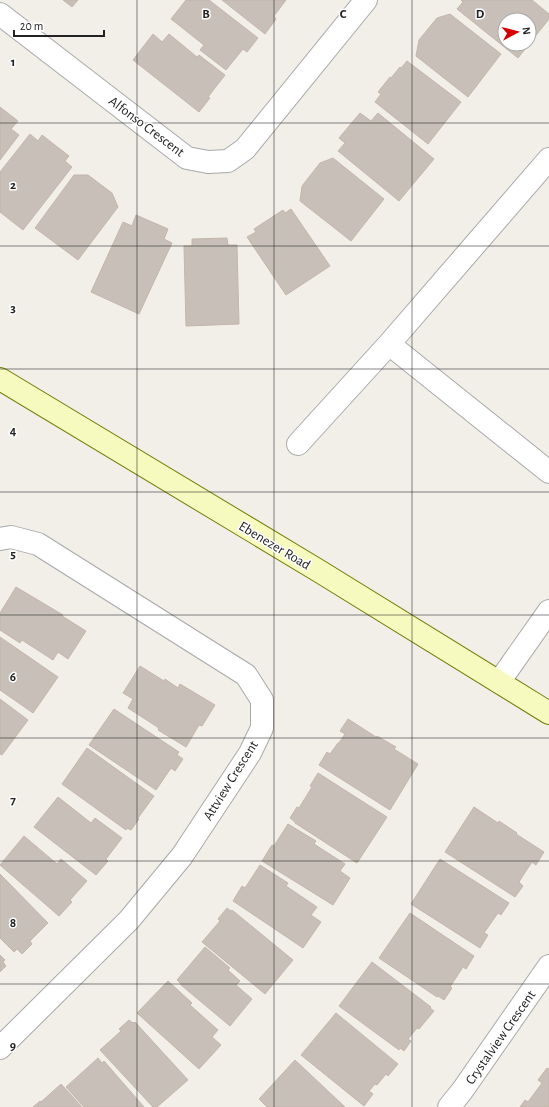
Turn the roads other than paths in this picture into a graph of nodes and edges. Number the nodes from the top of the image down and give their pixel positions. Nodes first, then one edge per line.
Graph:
1 (366, 0) edge
2 (0, 14) edge
3 (549, 159) edge
4 (389, 344) junction
5 (0, 379) edge
6 (298, 444) dead end
7 (549, 472) edge
8 (0, 539) edge
9 (549, 611) edge
10 (500, 682) junction
11 (549, 713) edge
12 (549, 966) edge
13 (0, 1048) edge
14 (449, 1107) edge

1 - 2 street, Alfonso Crescent
3 - 4 street
4 - 6 street
4 - 7 street
5 - 10 main road, Ebenezer Road
8 - 13 street, Attview Crescent
9 - 10 street
10 - 11 main road, Ebenezer Road
12 - 14 street, Crystalview Crescent

